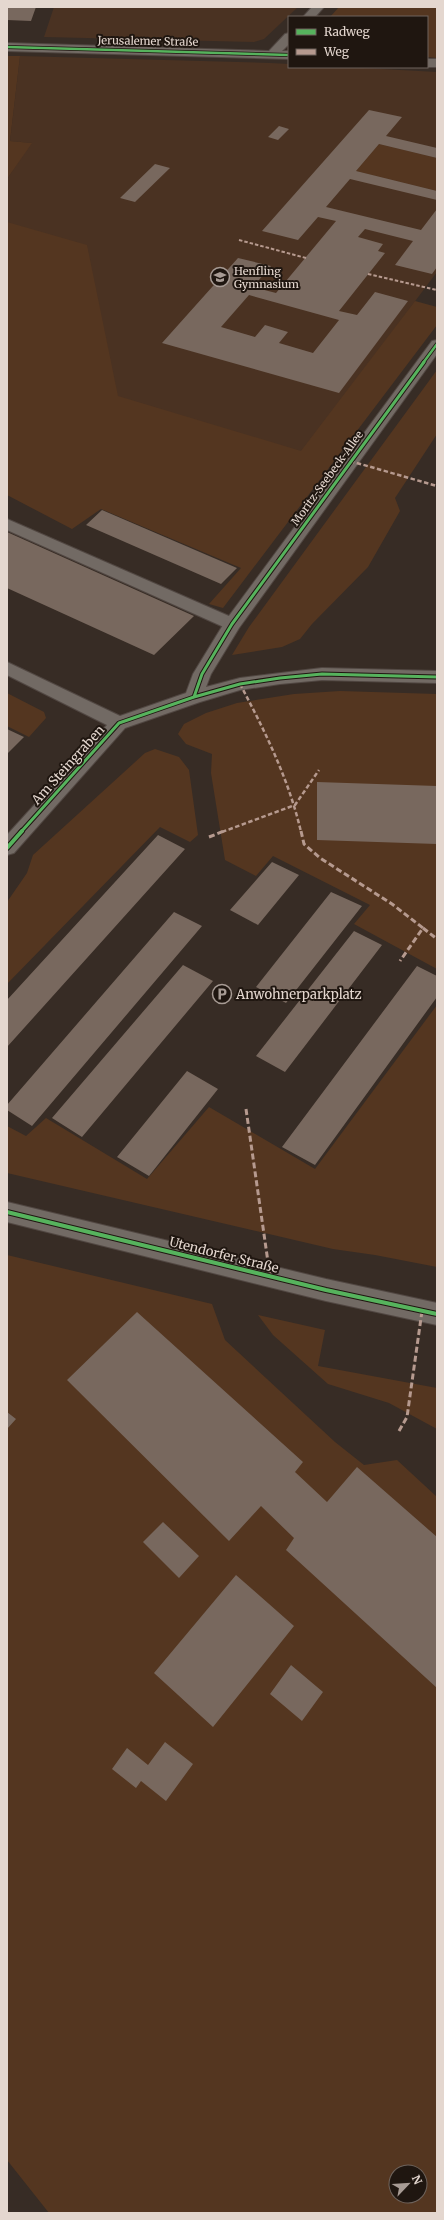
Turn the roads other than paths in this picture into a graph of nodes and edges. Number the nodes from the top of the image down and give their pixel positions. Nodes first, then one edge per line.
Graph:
1 (318, 7) edge
2 (310, 16) edge
3 (288, 38) edge
4 (7, 47) edge
5 (274, 53) junction
6 (288, 55) edge
7 (437, 344) edge
8 (7, 524) edge
9 (232, 624) junction
10 (7, 668) edge
11 (437, 677) edge
12 (194, 697) junction
13 (119, 723) junction
14 (7, 848) edge
15 (7, 1212) edge
16 (437, 1314) edge

1 - 2 street
3 - 5 street
4 - 5 street, Jerusalemer Straße
5 - 6 street, Jerusalemer Straße
7 - 9 street, Moritz-Seebeck-Allee
8 - 9 street
9 - 12 street, Moritz-Seebeck-Allee
10 - 13 street
11 - 12 street, Am Steingraben
12 - 13 street, Am Steingraben
13 - 14 street, Am Steingraben
15 - 16 street, Utendorfer Straße

